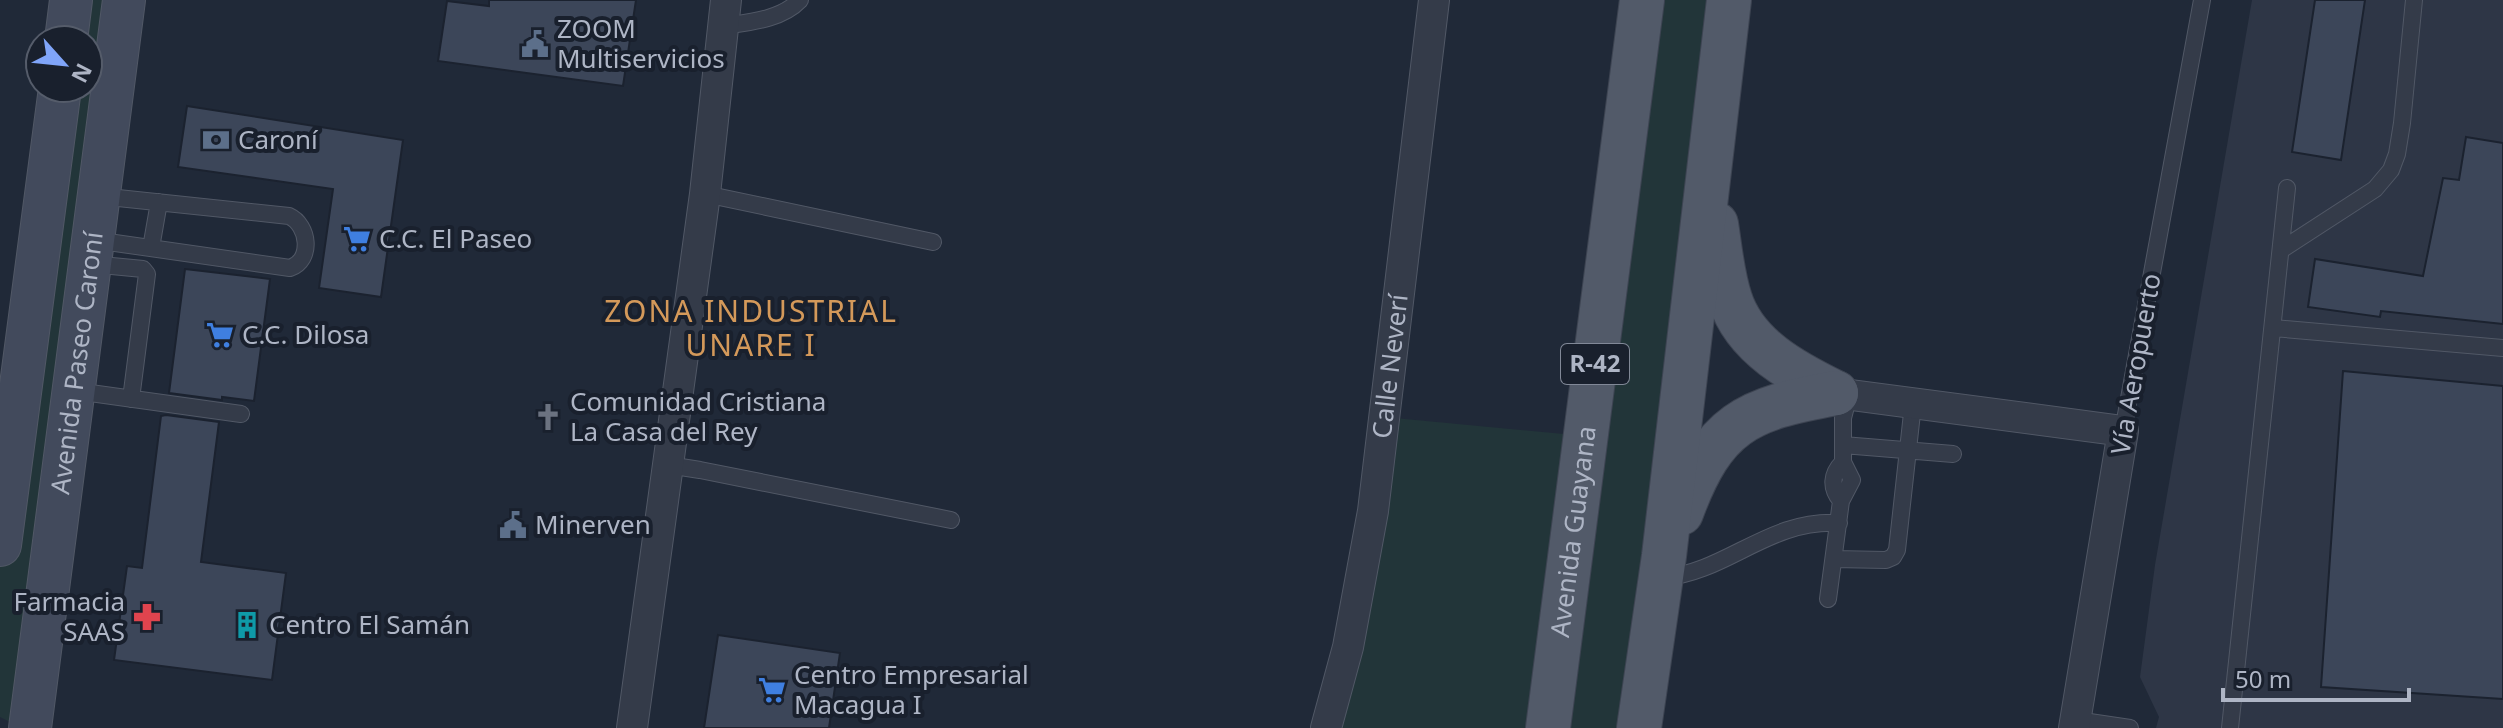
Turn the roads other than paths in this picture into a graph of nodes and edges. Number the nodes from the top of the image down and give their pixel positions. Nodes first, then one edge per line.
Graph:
1 (71, 0) edge
2 (124, 0) edge
3 (800, 0) edge
4 (1434, 0) edge
5 (1642, 0) edge
6 (1729, 0) edge
7 (2202, 0) edge
8 (2414, 0) edge
9 (725, 13) edge
10 (68, 24) edge
11 (58, 104) edge
12 (1709, 173) junction
13 (2287, 188) dead end
14 (705, 194) junction
15 (99, 196) junction
16 (159, 202) junction
17 (933, 242) dead end
18 (151, 248) junction
19 (2281, 250) junction
20 (91, 252) junction
21 (2273, 328) junction
22 (2503, 348) edge
23 (73, 390) junction
24 (1842, 394) junction
25 (131, 399) junction
26 (1913, 404) junction
27 (241, 414) dead end
28 (2123, 431) junction
29 (1907, 449) junction
30 (1843, 453) junction
31 (1953, 454) dead end
32 (668, 465) junction
33 (951, 520) dead end
34 (1839, 523) junction
35 (0, 545) edge
36 (1834, 559) junction
37 (1662, 567) junction
38 (1828, 599) dead end
39 (0, 717) edge
40 (2075, 724) edge
41 (22, 728) edge
42 (30, 728) edge
43 (632, 728) edge
44 (1326, 728) edge
45 (1548, 728) edge
46 (1639, 728) edge
47 (2130, 728) edge
48 (2230, 728) edge

1 - 10 street
2 - 15 street, Avenida Paseo Caroní
3 - 9 lane
4 - 44 street, Calle Neverí
5 - 45 main road, Avenida Guayana / R-42
6 - 12 main road
7 - 28 lane, Vía Aeropuerto
8 - 19 lane
9 - 14 street
11 - 35 street, Avenida Paseo Caroní
12 - 24 main road
12 - 37 main road
13 - 19 lane
14 - 17 lane
14 - 32 street
15 - 16 lane
15 - 20 street, Avenida Paseo Caroní
16 - 18 lane
16 - 18 lane
18 - 20 lane
19 - 21 lane
20 - 23 street, Avenida Paseo Caroní
20 - 25 lane
21 - 22 lane
21 - 48 lane
23 - 25 lane
23 - 42 street, Avenida Paseo Caroní
24 - 26 street
24 - 30 lane
24 - 37 main road
25 - 27 lane
26 - 28 street
26 - 29 lane
28 - 40 street, Vía Aeropuerto
29 - 30 lane
29 - 31 lane
29 - 36 lane
30 - 34 lane
32 - 33 lane
32 - 43 street
34 - 36 lane
34 - 37 lane
36 - 38 lane
37 - 46 main road
39 - 41 street
40 - 47 lane

